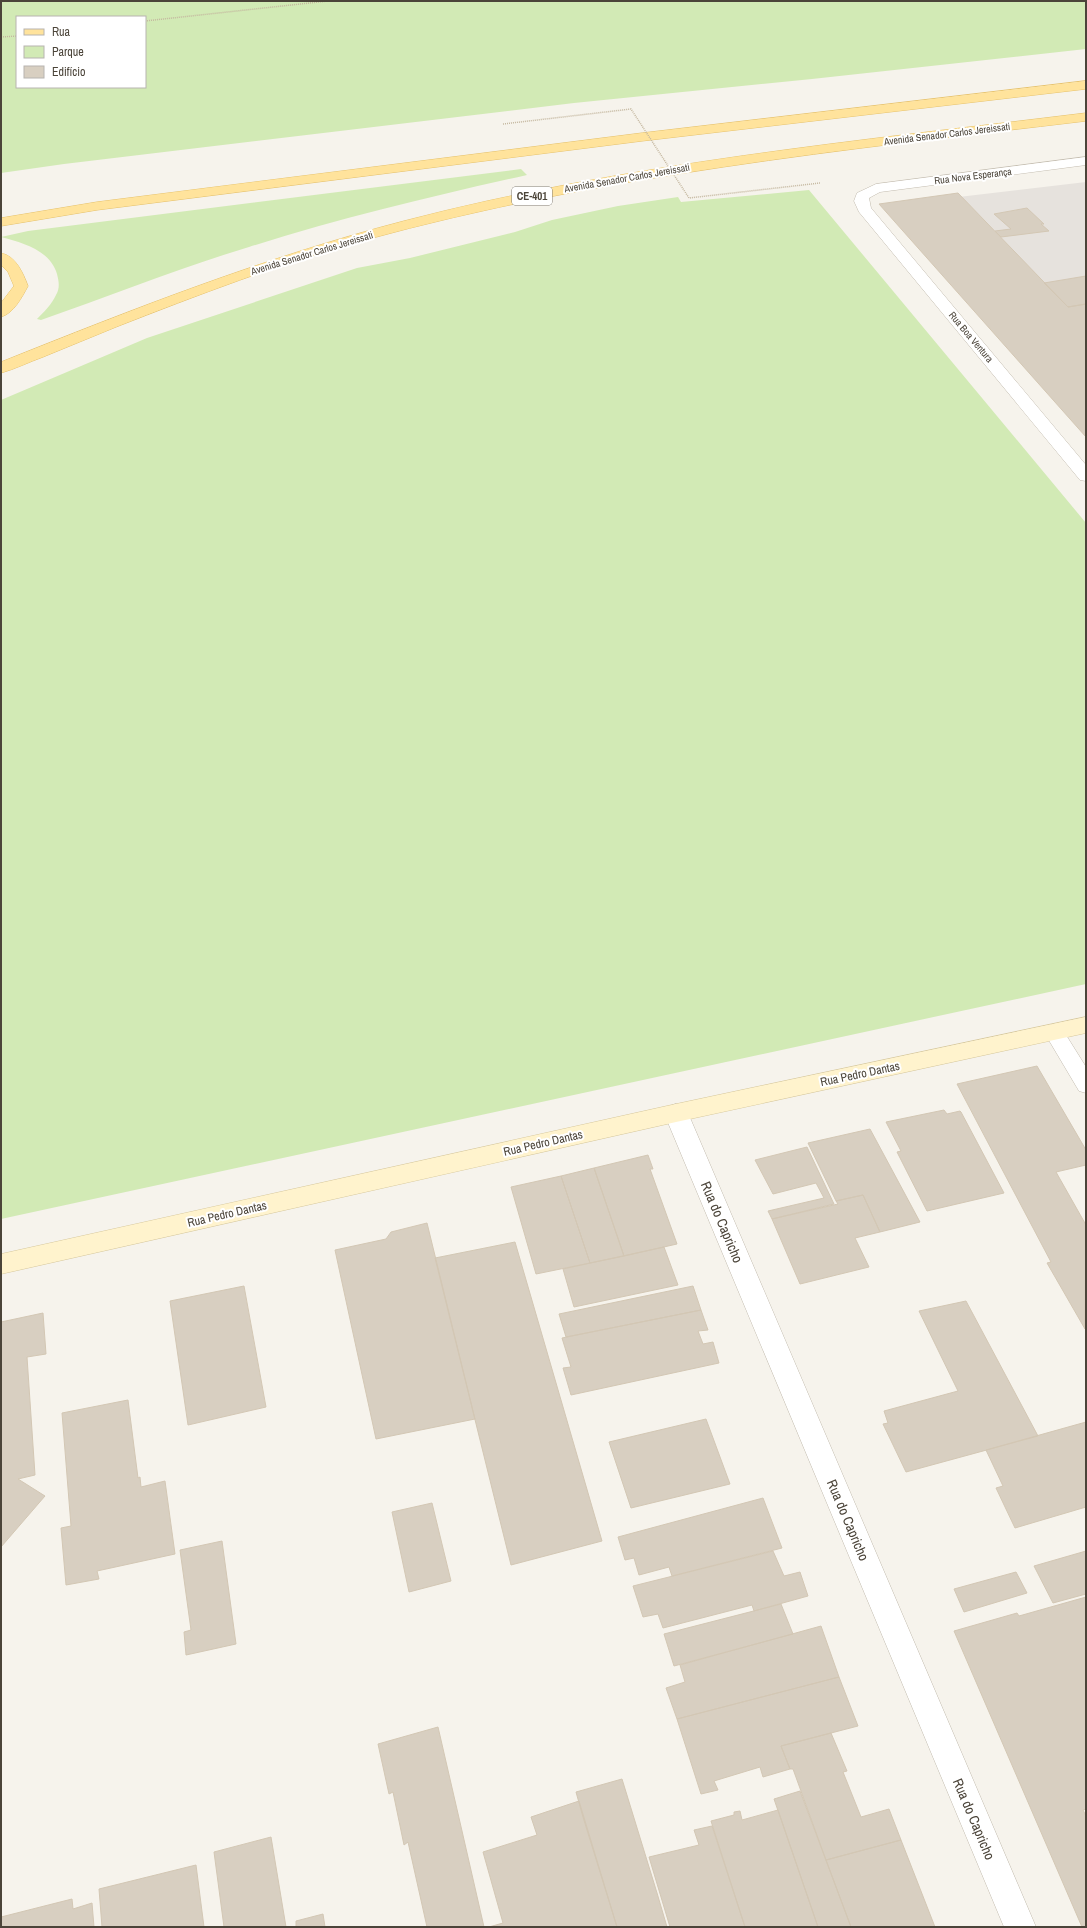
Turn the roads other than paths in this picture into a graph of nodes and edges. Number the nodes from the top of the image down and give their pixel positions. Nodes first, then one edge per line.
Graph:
1 (1086, 85) edge
2 (1086, 117) edge
3 (1086, 161) edge
4 (862, 196) joint
5 (1, 222) edge
6 (1, 258) edge
7 (1, 312) edge
8 (1, 368) edge
9 (1086, 476) edge
10 (1086, 1024) edge
11 (1054, 1032) junction
12 (1086, 1085) edge
13 (676, 1113) junction
14 (1, 1264) edge
15 (1020, 1927) edge

1 - 5 main road
2 - 8 main road, Avenida Senador Carlos Jereissati / CE-401
3 - 4 street, Rua Nova Esperança
4 - 9 street, Rua Boa Ventura
6 - 7 main road
10 - 11 main road, Rua Pedro Dantas
11 - 12 lane
11 - 13 main road, Rua Pedro Dantas
13 - 14 main road, Rua Pedro Dantas
13 - 15 street, Rua do Capricho

